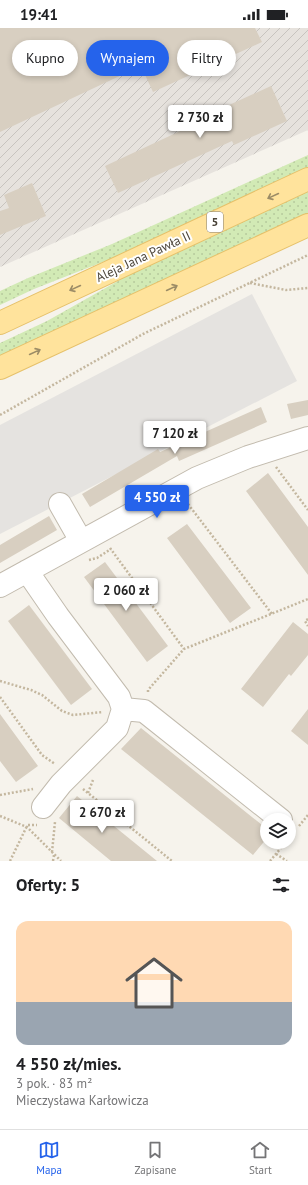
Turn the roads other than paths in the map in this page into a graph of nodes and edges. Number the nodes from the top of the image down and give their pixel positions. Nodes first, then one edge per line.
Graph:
1 (307, 179) edge
2 (308, 225) edge
3 (0, 323) edge
4 (0, 368) edge
5 (308, 438) edge
6 (60, 504) dead end
7 (89, 536) junction
8 (27, 570) junction
9 (0, 586) edge
10 (125, 711) junction
11 (265, 813) edge
12 (49, 814) road end

1 -> 3 main road, Aleja Jana Pawła II / 5
4 -> 2 main road
5 - 7 street
6 - 7 street
7 - 8 street
8 - 9 street
8 - 10 street
10 - 11 street
10 - 12 street

